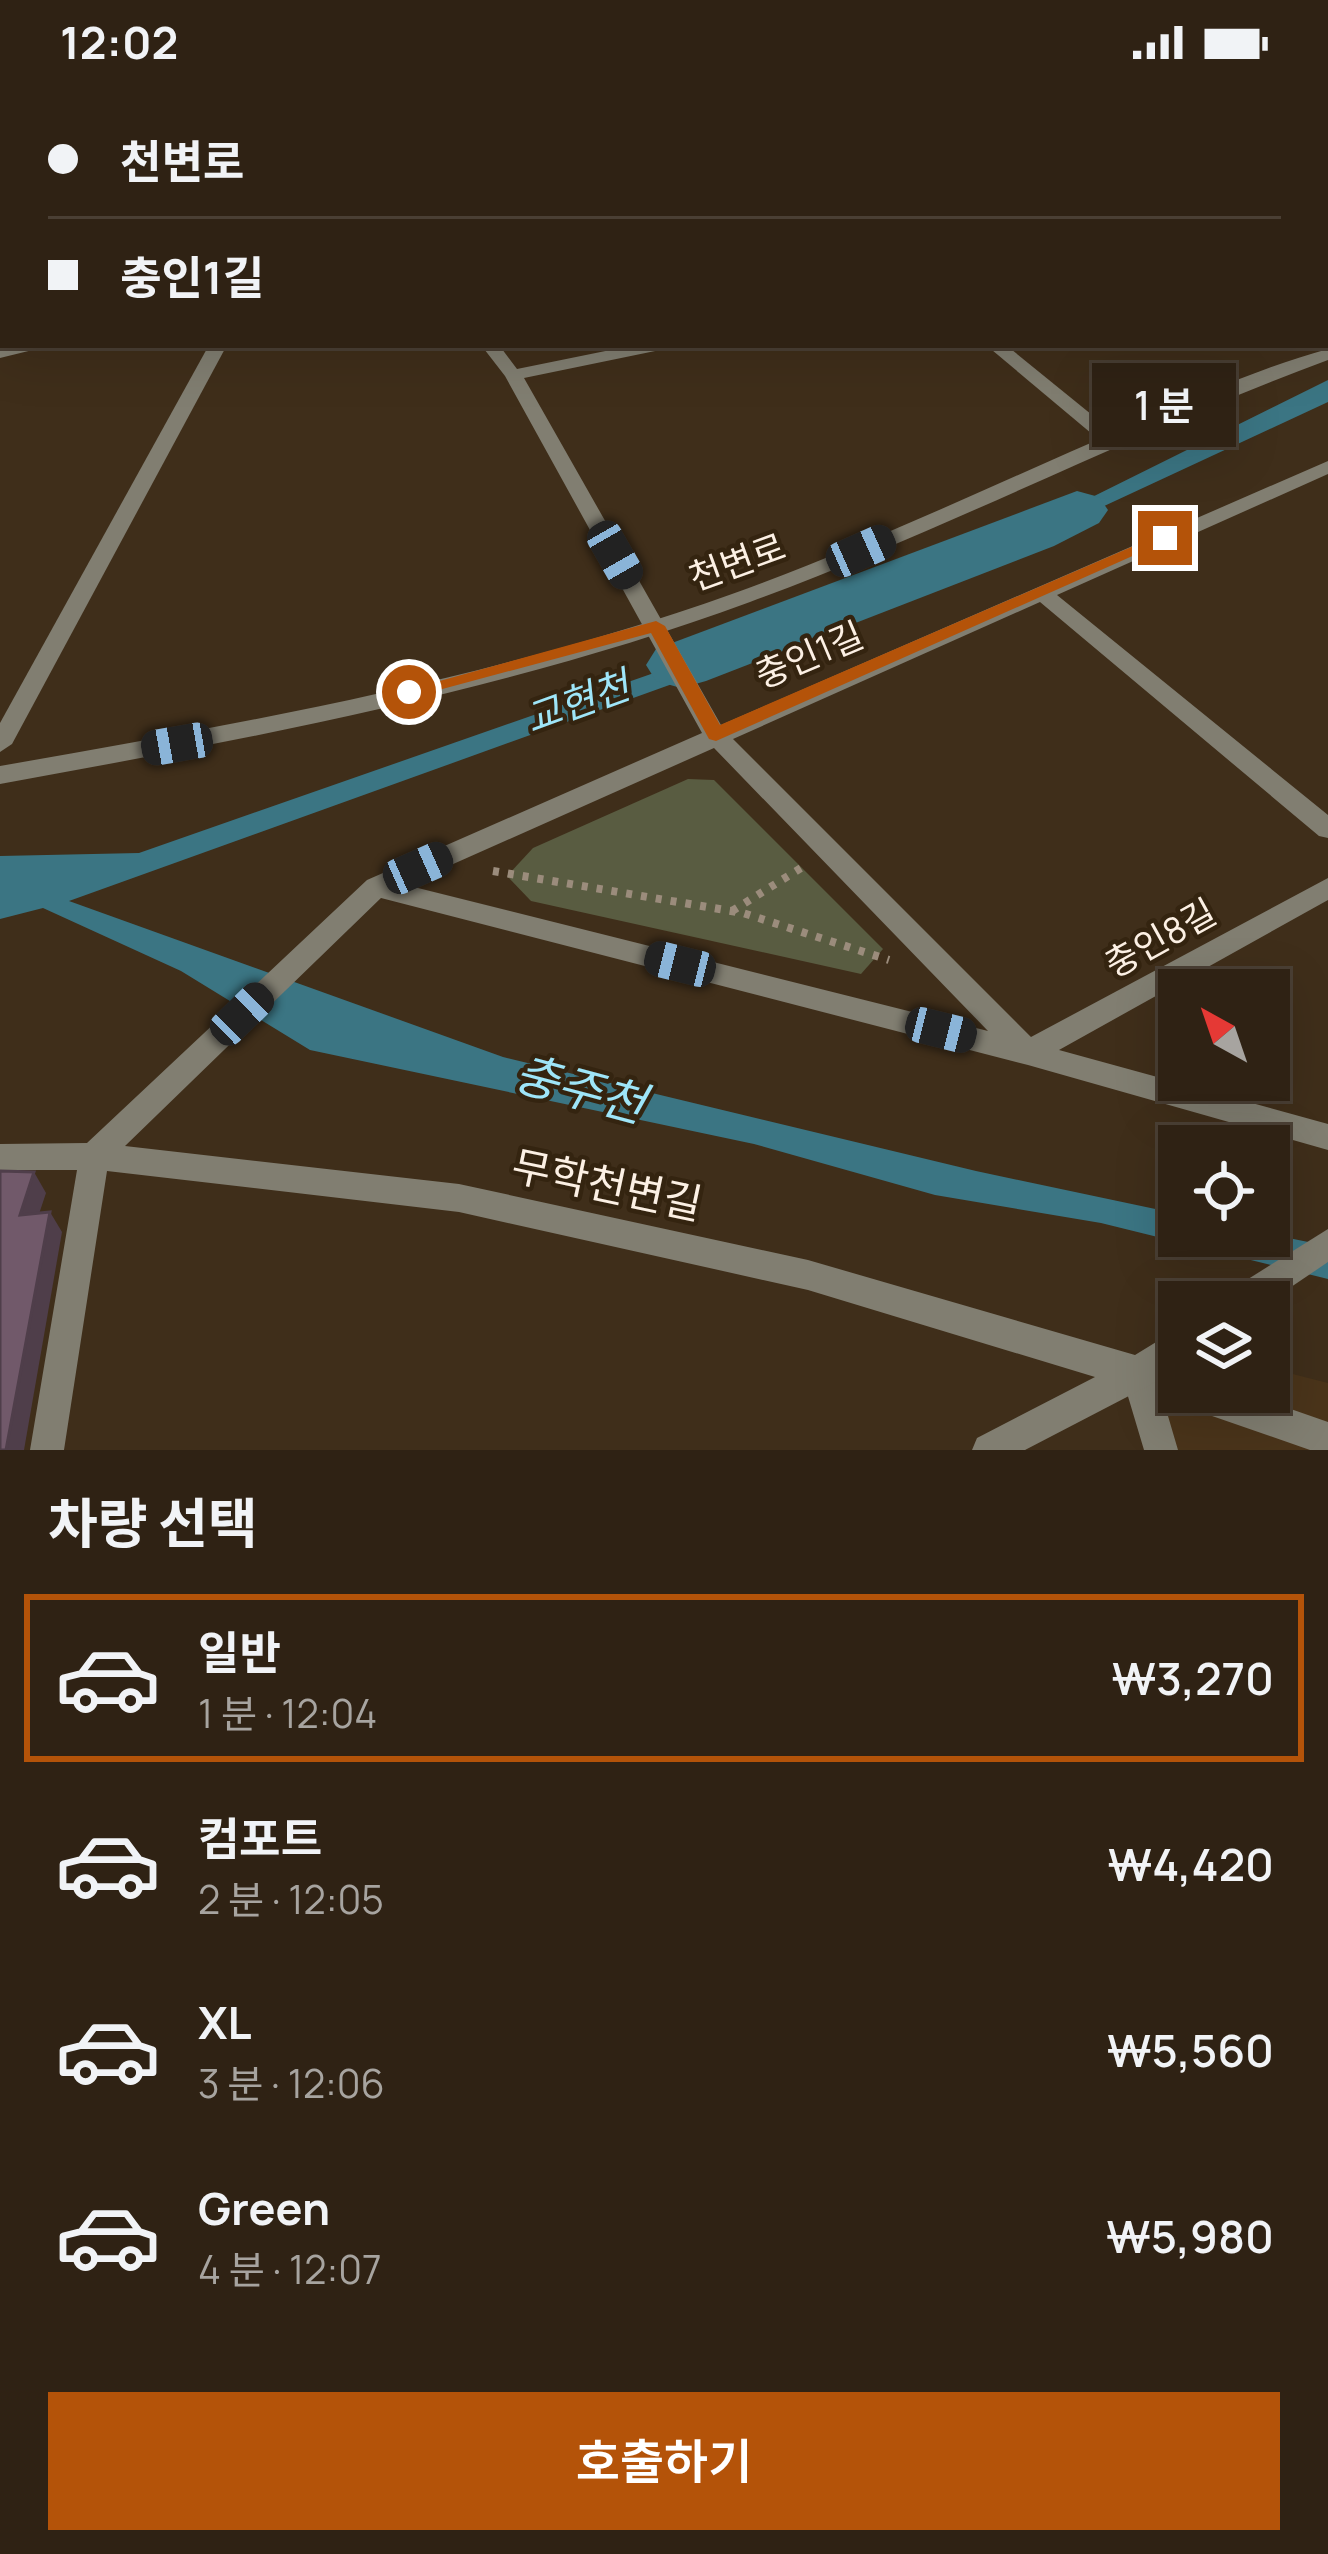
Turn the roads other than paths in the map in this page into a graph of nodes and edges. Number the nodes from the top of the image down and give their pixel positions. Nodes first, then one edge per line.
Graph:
1 (216, 348) edge
2 (492, 348) edge
3 (646, 348) edge
4 (999, 348) edge
5 (1328, 354) edge
6 (513, 376) junction
7 (1111, 440) junction
8 (1328, 467) edge
9 (1042, 592) junction
10 (656, 626) junction
11 (716, 735) junction
12 (0, 744) edge
13 (0, 776) edge
14 (1328, 829) edge
15 (376, 886) junction
16 (1328, 888) edge
17 (1028, 1053) junction
18 (1328, 1137) edge
19 (94, 1156) junction
20 (0, 1157) edge
21 (1328, 1244) edge
22 (1272, 1281) edge
23 (1158, 1358) edge
24 (1138, 1372) junction
25 (1158, 1380) edge
26 (1253, 1413) edge
27 (1328, 1439) edge
28 (47, 1450) edge
29 (989, 1450) edge
30 (1161, 1450) edge

1 - 12 street
2 - 6 street
3 - 6 street
4 - 7 street
5 - 7 street, 천변로
6 - 10 street
7 - 10 street, 천변로
8 - 9 street, 충인1길
9 - 11 street, 충인1길
9 - 14 street
10 - 11 street
10 - 13 street, 천변로
11 - 15 street, 충인1길
11 - 17 street
15 - 17 street
15 - 19 street, 충인1길
16 - 17 street, 충인8길
17 - 18 street
19 - 20 street, 무학천변길
19 - 24 street, 무학천변길
19 - 28 street
21 - 22 street
23 - 24 street
24 - 25 street, 무학천변길
24 - 29 street
24 - 30 street
26 - 27 street

